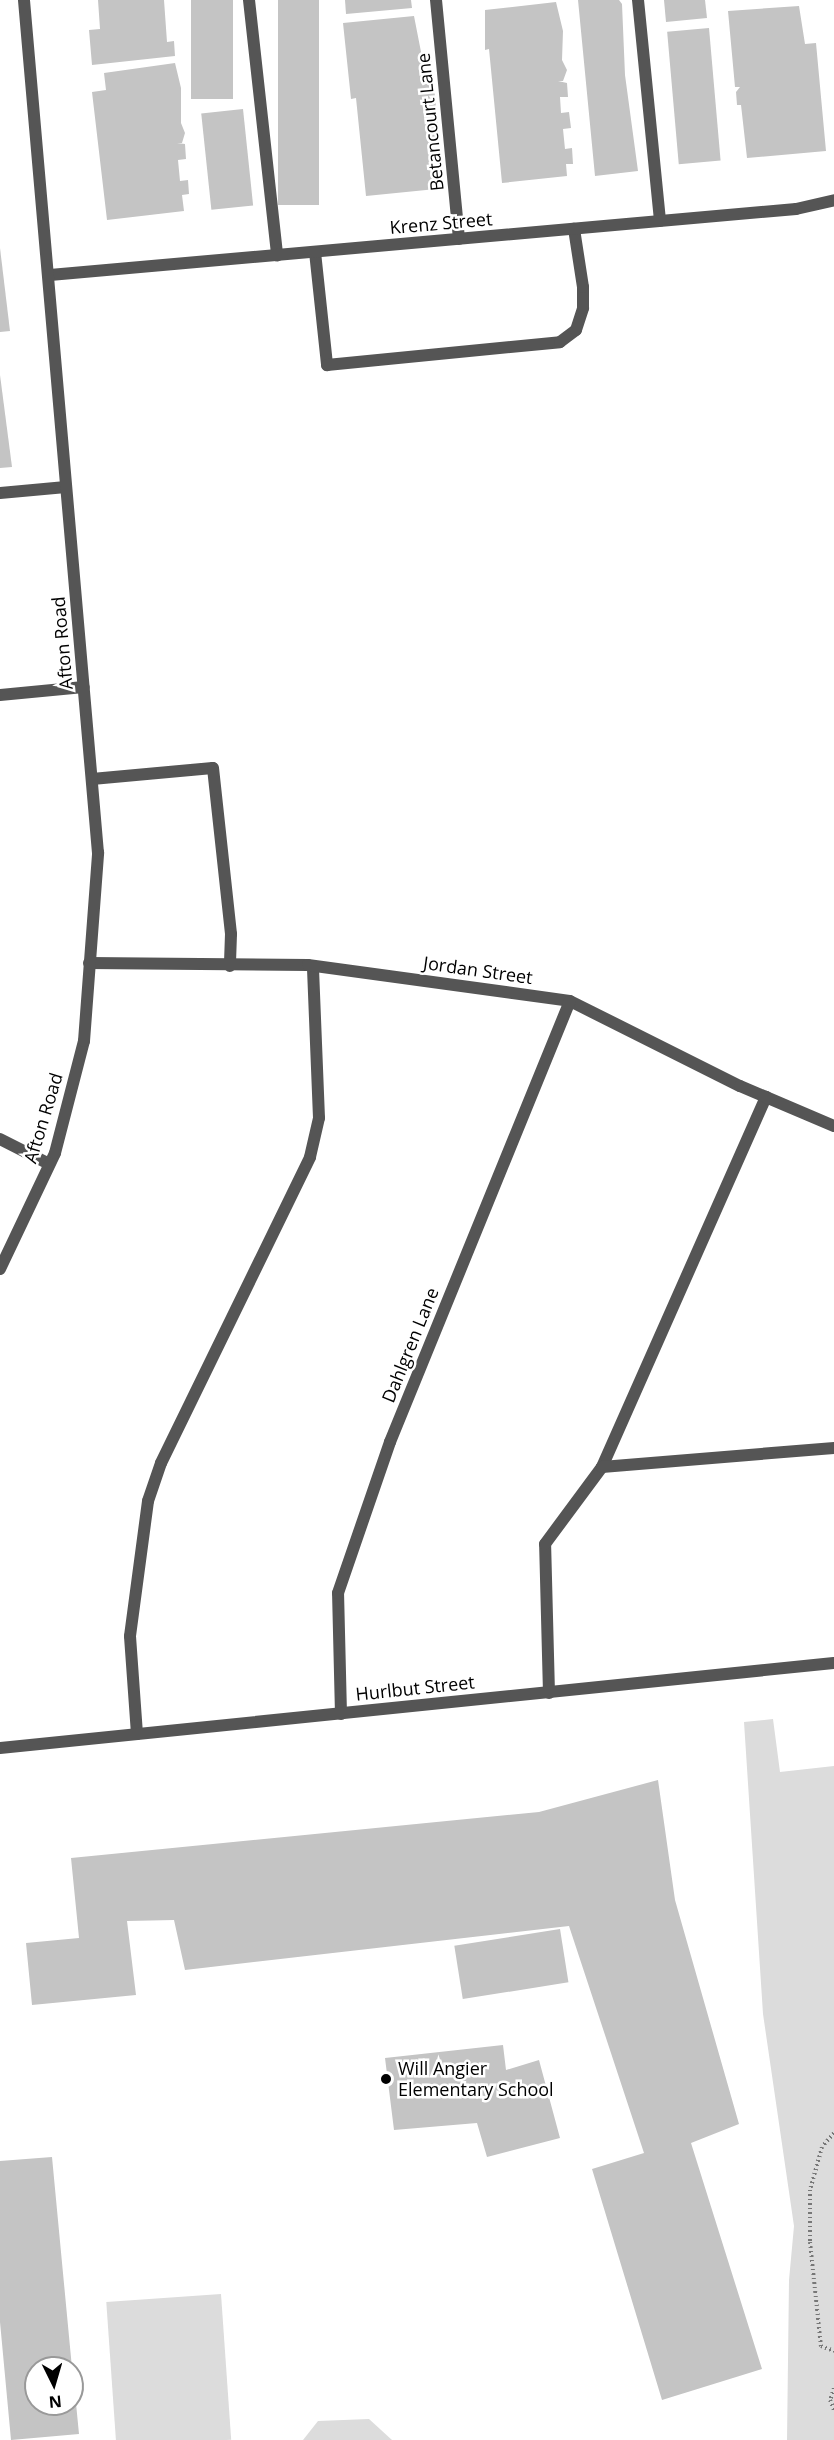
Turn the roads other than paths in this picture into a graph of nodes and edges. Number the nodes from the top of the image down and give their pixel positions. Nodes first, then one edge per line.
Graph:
1 (24, 0) edge
2 (249, 0) edge
3 (436, 0) edge
4 (638, 0) edge
5 (834, 200) edge
6 (660, 221) junction
7 (574, 230) junction
8 (459, 240) junction
9 (315, 252) junction
10 (276, 255) junction
11 (50, 275) junction
12 (66, 487) junction
13 (0, 493) edge
14 (84, 687) junction
15 (0, 695) edge
16 (92, 779) junction
17 (89, 963) junction
18 (230, 966) junction
19 (313, 966) junction
20 (570, 1001) junction
21 (766, 1097) junction
22 (834, 1126) edge
23 (0, 1138) edge
24 (49, 1164) junction
25 (0, 1269) edge
26 (834, 1448) edge
27 (602, 1467) junction
28 (834, 1664) edge
29 (549, 1693) junction
30 (341, 1714) junction
31 (137, 1734) junction
32 (0, 1748) edge

1 - 11 street, Afton Road
2 - 10 street
3 - 8 street, Betancourt Lane
4 - 6 street
5 - 6 street, Krenz Street
6 - 7 street, Krenz Street
7 - 8 street, Krenz Street
7 - 9 street
8 - 9 street, Krenz Street
9 - 10 street, Krenz Street
10 - 11 street, Krenz Street
11 - 12 street, Afton Road
12 - 13 street
12 - 14 street, Afton Road
14 - 15 street
14 - 16 street, Afton Road
16 - 17 street, Afton Road
16 - 18 street
17 - 18 street, Jordan Street
17 - 24 street, Afton Road
18 - 19 street, Jordan Street
19 - 20 street, Jordan Street
19 - 31 street
20 - 21 street, Jordan Street
20 - 30 street, Dahlgren Lane
21 - 22 street, Jordan Street
21 - 27 street
23 - 24 street
24 - 25 street, Afton Road
26 - 27 street
27 - 29 street
28 - 29 street, Hurlbut Street
29 - 30 street, Hurlbut Street
30 - 31 street, Hurlbut Street
31 - 32 street, Hurlbut Street

